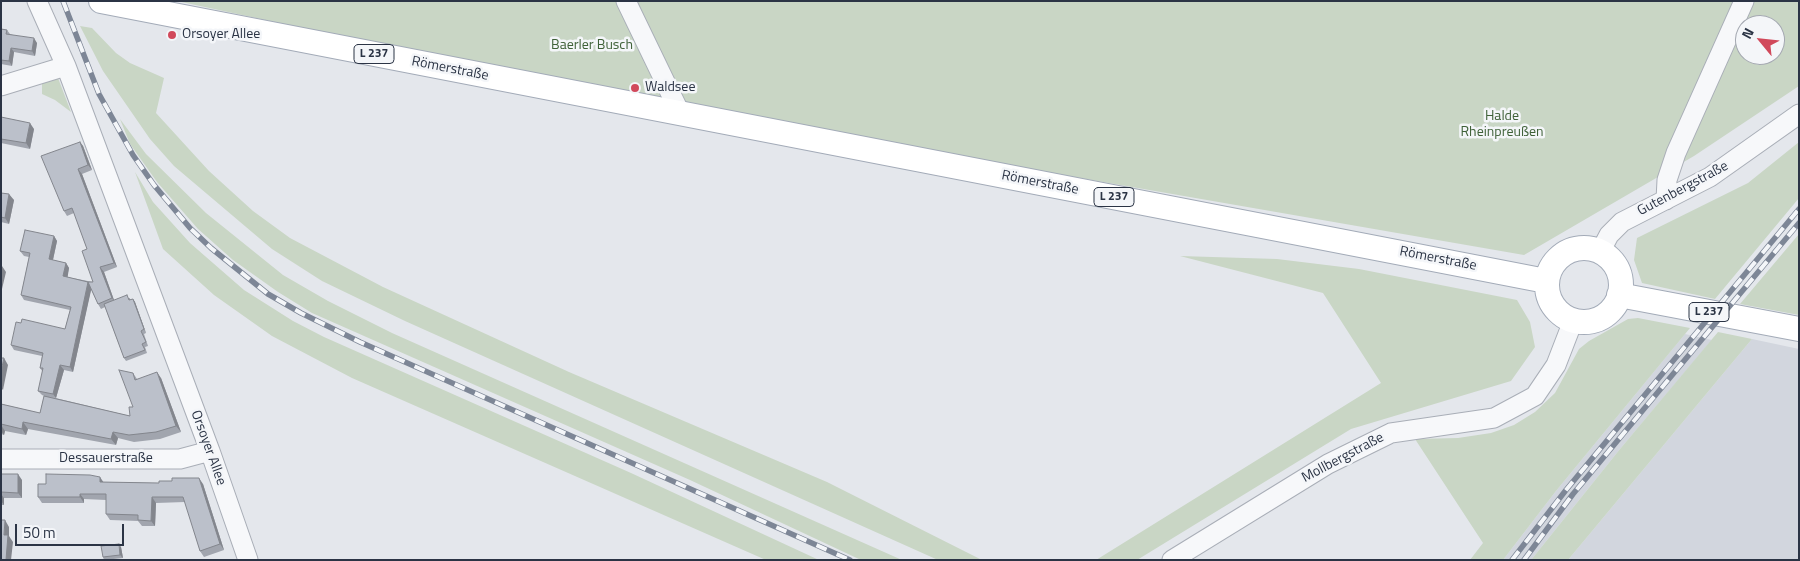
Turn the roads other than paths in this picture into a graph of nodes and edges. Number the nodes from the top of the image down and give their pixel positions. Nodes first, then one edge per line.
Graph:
1 (37, 1) edge
2 (101, 1) edge
3 (626, 1) edge
4 (1744, 1) edge
5 (66, 66) junction
6 (1, 86) edge
7 (1799, 114) edge
8 (681, 115) junction
9 (1666, 200) junction
10 (1600, 252) junction
11 (1546, 281) junction
12 (1619, 295) junction
13 (1573, 321) junction
14 (1799, 329) edge
15 (210, 451) junction
16 (1, 459) edge
17 (248, 560) edge
18 (1172, 560) edge

1 - 5 street, Orsoyer Allee
2 - 8 main road, Römerstraße / L 237
3 - 8 street
4 - 9 street
5 - 6 street
5 - 15 street, Orsoyer Allee
7 - 9 street, Gutenbergstraße
8 - 11 main road, Römerstraße / L 237
9 - 10 street, Gutenbergstraße
10 - 11 main road
10 - 12 main road
11 - 13 main road
12 - 13 main road
12 - 14 main road, L 237
13 - 18 street, Mollbergstraße
15 - 16 street, Dessauerstraße
15 - 17 street, Orsoyer Allee

